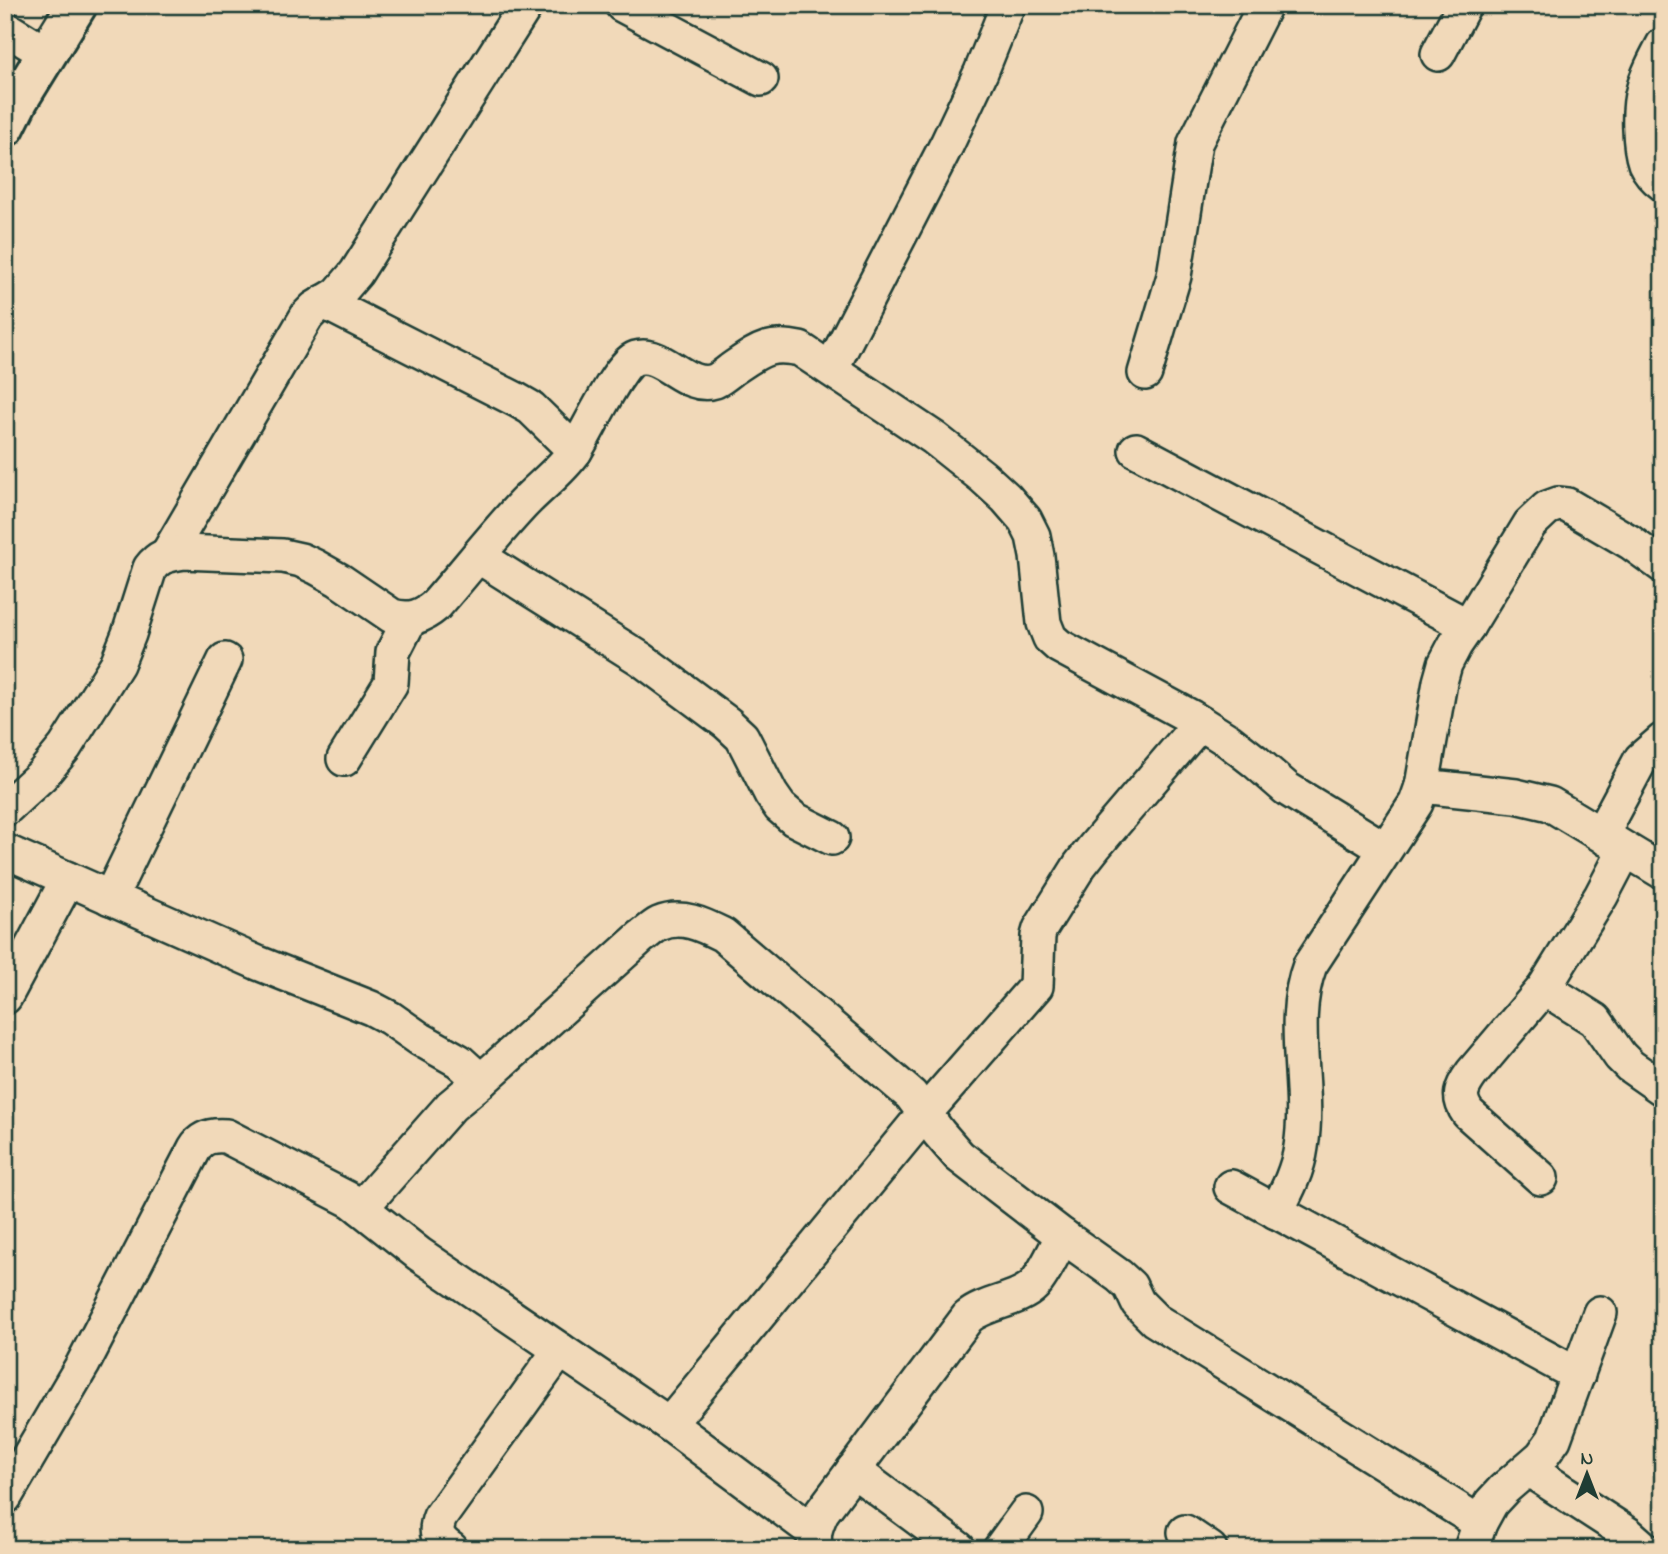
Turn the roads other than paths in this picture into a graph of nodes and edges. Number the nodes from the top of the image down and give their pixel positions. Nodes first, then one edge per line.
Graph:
1 (77, 5) edge
2 (526, 5) edge
3 (622, 5) edge
4 (1008, 5) edge
5 (1265, 5) edge
6 (1464, 5) edge
7 (5, 28) edge
8 (1663, 45) edge
9 (47, 54) junction
10 (1438, 54) dead end
11 (761, 79) dead end
12 (5, 128) edge
13 (1663, 184) edge
14 (324, 302) junction
15 (831, 369) junction
16 (1145, 373) dead end
17 (1136, 450) dead end
18 (575, 451) junction
19 (167, 555) junction
20 (478, 556) junction
21 (1663, 566) edge
22 (410, 619) junction
23 (1468, 626) junction
24 (225, 660) dead end
25 (1200, 723) junction
26 (1663, 740) edge
27 (344, 759) dead end
28 (1422, 786) junction
29 (5, 809) edge
30 (832, 838) dead end
31 (1616, 845) junction
32 (1385, 849) junction
33 (5, 851) edge
34 (1663, 873) edge
35 (68, 879) junction
36 (110, 898) junction
37 (1544, 988) junction
38 (5, 997) edge
39 (481, 1081) junction
40 (1663, 1089) edge
41 (925, 1113) junction
42 (1541, 1178) dead end
43 (1231, 1187) dead end
44 (361, 1209) junction
45 (1276, 1212) junction
46 (1063, 1236) junction
47 (1600, 1313) dead end
48 (560, 1350) junction
49 (1578, 1375) junction
50 (669, 1424) junction
51 (1528, 1469) junction
52 (853, 1470) junction
53 (5, 1497) edge
54 (1026, 1513) dead end
55 (1475, 1536) edge
56 (815, 1540) edge
57 (450, 1549) edge
58 (959, 1549) edge
59 (1000, 1549) edge
60 (1645, 1549) edge

1 - 9 street
2 - 14 street
3 - 11 street
4 - 15 street
5 - 16 street
6 - 10 street
7 - 9 street
8 - 13 street
9 - 12 street
14 - 18 street
14 - 19 street
15 - 18 street
15 - 25 street
17 - 23 street
18 - 20 street
19 - 22 street
19 - 29 street
20 - 22 street
20 - 30 street
21 - 23 street
22 - 27 street
23 - 28 street
24 - 36 street
25 - 32 street
25 - 41 street
26 - 31 street
28 - 31 street
28 - 32 street
31 - 34 street
31 - 37 street
32 - 45 street
33 - 35 street
35 - 36 street
35 - 38 street
36 - 39 street
37 - 40 street
37 - 42 street
39 - 41 street
39 - 44 street
41 - 46 street
41 - 50 street
43 - 45 street
44 - 48 street
44 - 53 street
45 - 49 street
46 - 52 street
46 - 55 street
47 - 49 street
48 - 50 street
48 - 57 street
49 - 51 street
50 - 56 street
51 - 55 street
51 - 60 street
52 - 56 street
52 - 58 street
54 - 59 street

